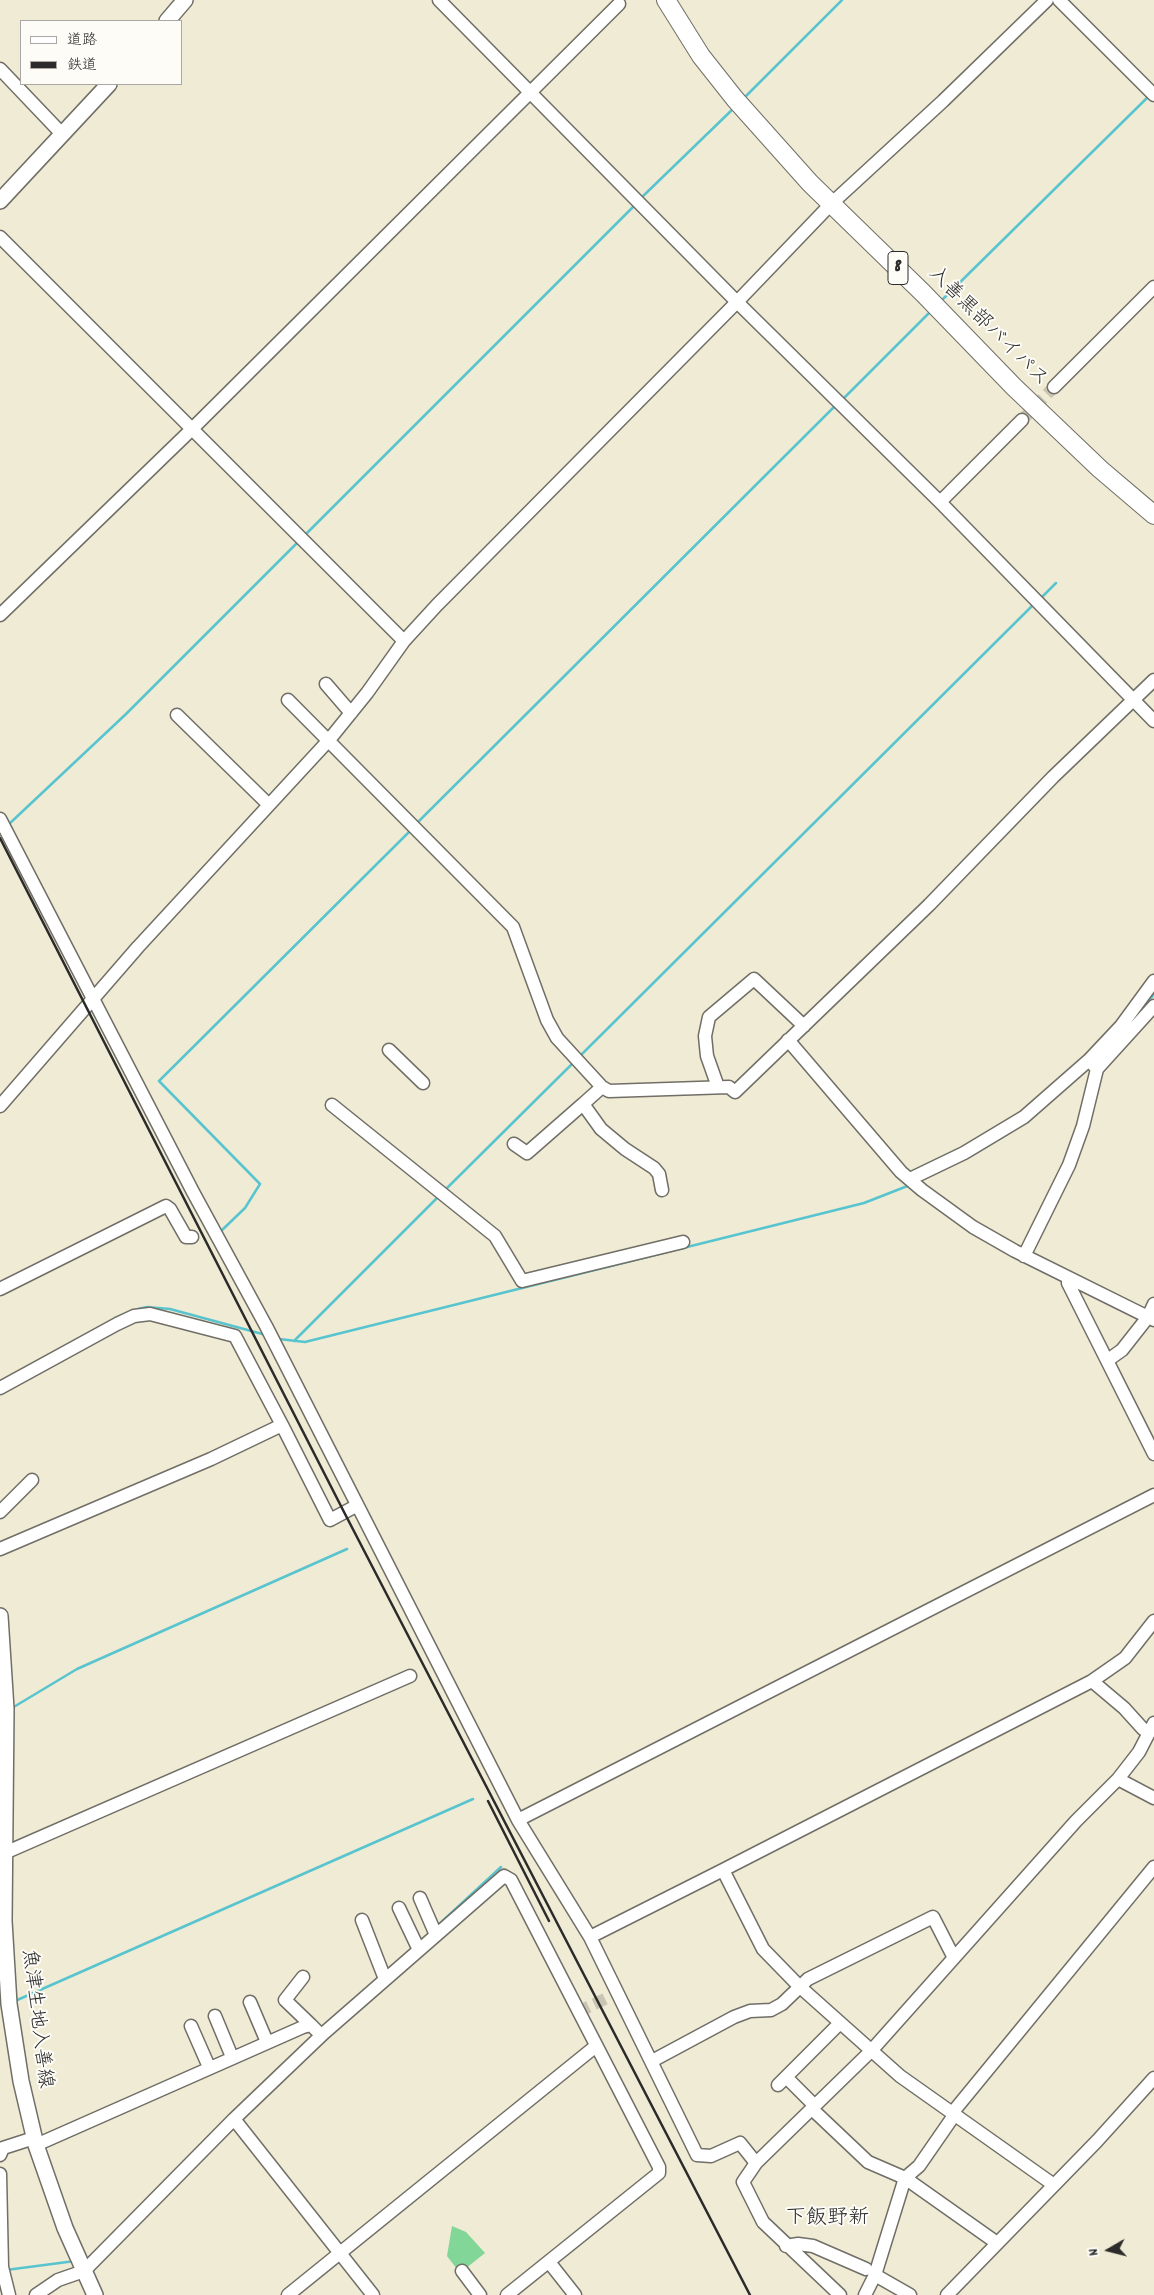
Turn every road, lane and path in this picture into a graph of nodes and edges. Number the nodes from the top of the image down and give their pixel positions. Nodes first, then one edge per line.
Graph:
1 (185, 0) edge
2 (439, 0) edge
3 (666, 0) edge
4 (1047, 0) edge
5 (1060, 0) edge
6 (619, 4) dead end
7 (168, 20) edge
8 (0, 69) edge
9 (108, 85) edge
10 (529, 91) junction
11 (1154, 95) edge
12 (62, 134) junction
13 (0, 201) edge
14 (832, 204) junction
15 (0, 238) edge
16 (1154, 287) edge
17 (737, 302) junction
18 (1054, 387) tunnel mouth
19 (1022, 420) tunnel mouth
20 (190, 430) junction
21 (940, 502) junction
22 (1154, 515) edge
23 (0, 615) edge
24 (404, 641) junction
25 (1154, 680) edge
26 (326, 684) dead end
27 (288, 700) dead end
28 (1133, 700) junction
29 (352, 713) junction
30 (177, 715) dead end
31 (1154, 721) edge
32 (329, 740) junction
33 (269, 805) junction
34 (0, 819) edge
35 (1154, 981) edge
36 (92, 998) junction
37 (1154, 1006) edge
38 (804, 1026) junction
39 (788, 1040) junction
40 (389, 1050) dead end
41 (1093, 1065) junction
42 (423, 1083) dead end
43 (602, 1087) junction
44 (718, 1087) junction
45 (583, 1104) junction
46 (332, 1105) dead end
47 (0, 1106) edge
48 (514, 1144) dead end
49 (910, 1180) junction
50 (662, 1190) dead end
51 (192, 1238) dead end
52 (683, 1242) dead end
53 (1024, 1256) junction
54 (1068, 1278) junction
55 (0, 1289) edge
56 (1154, 1304) edge
57 (1151, 1318) edge
58 (1108, 1360) junction
59 (0, 1388) edge
60 (282, 1426) junction
61 (1154, 1454) edge
62 (32, 1480) dead end
63 (1154, 1495) edge
64 (356, 1506) junction
65 (0, 1512) edge
66 (0, 1549) edge
67 (0, 1618) edge
68 (1154, 1620) edge
69 (410, 1676) dead end
70 (1092, 1681) junction
71 (1152, 1728) edge
72 (1118, 1778) junction
73 (1154, 1798) edge
74 (518, 1820) junction
75 (2, 1854) edge
76 (1154, 1867) edge
77 (723, 1870) junction
78 (420, 1898) dead end
79 (399, 1908) dead end
80 (575, 1913) junction
81 (362, 1920) dead end
82 (436, 1935) junction
83 (590, 1937) junction
84 (419, 1950) junction
85 (954, 1958) junction
86 (304, 1976) dead end
87 (385, 1979) junction
88 (799, 1986) junction
89 (250, 2002) dead end
90 (215, 2016) dead end
91 (840, 2023) junction
92 (311, 2025) junction
93 (191, 2026) dead end
94 (321, 2035) junction
95 (641, 2038) junction
96 (267, 2042) junction
97 (596, 2046) junction
98 (871, 2051) junction
99 (232, 2057) junction
100 (652, 2061) junction
101 (209, 2067) junction
102 (1154, 2078) edge
103 (813, 2108) junction
104 (954, 2113) junction
105 (234, 2119) junction
106 (35, 2141) junction
107 (0, 2155) edge
108 (756, 2163) junction
109 (0, 2174) edge
110 (905, 2178) junction
111 (1054, 2184) junction
112 (998, 2243) junction
113 (786, 2246) junction
114 (340, 2253) junction
115 (548, 2262) junction
116 (1, 2268) edge
117 (84, 2271) junction
118 (462, 2271) dead end
119 (870, 2272) junction
120 (9, 2295) edge
121 (36, 2295) edge
122 (95, 2295) edge
123 (288, 2295) edge
124 (373, 2295) edge
125 (480, 2295) edge
126 (507, 2295) edge
127 (575, 2295) edge
128 (840, 2295) edge
129 (866, 2295) edge
130 (910, 2295) edge
131 (947, 2295) edge

1 - 7 main road
2 - 10 street
3 - 14 highway, 入善黒部バイパス / 8
4 - 14 street
5 - 11 street
6 - 10 street
8 - 12 street
9 - 12 main road
10 - 17 street
10 - 20 street
12 - 13 main road
14 - 17 street
14 - 22 highway, 入善黒部バイパス / 8
15 - 20 street
16 - 18 street
17 - 21 street
17 - 24 street
19 - 21 street
20 - 23 street
20 - 24 street
21 - 28 street
24 - 29 street
25 - 28 street
26 - 29 street
27 - 32 street
28 - 31 street
28 - 38 street
29 - 32 street
30 - 33 street
32 - 33 street
32 - 43 street
33 - 36 street
34 - 36 street
35 - 41 street
36 - 47 street
36 - 64 street
37 - 41 street
38 - 39 street
38 - 44 street
39 - 44 street
39 - 49 street
40 - 42 street
41 - 49 street
41 - 53 street
43 - 44 street
43 - 45 street
45 - 48 street
45 - 50 street
46 - 52 street
49 - 53 street
51 - 55 street
53 - 54 street
54 - 57 street
54 - 58 street
56 - 57 street
57 - 58 street
58 - 61 street
59 - 60 street
60 - 64 street
60 - 66 street
62 - 65 street
63 - 74 street
64 - 74 street
67 - 75 main road, 魚津生地入善線
68 - 70 street
69 - 75 street
70 - 71 street
70 - 77 street
71 - 72 street
72 - 73 street
72 - 85 street
74 - 80 street
75 - 106 main road, 魚津生地入善線
76 - 104 street
77 - 83 street
77 - 88 street
78 - 82 street
79 - 84 street
80 - 83 street
80 - 95 street
81 - 87 street
82 - 84 street
82 - 97 street
83 - 95 street
84 - 87 street
85 - 88 street
85 - 98 street
86 - 92 street
87 - 94 street
88 - 91 street
88 - 100 street
89 - 96 street
90 - 99 street
91 - 98 street
91 - 103 street
92 - 94 street
92 - 96 street
93 - 101 street
94 - 105 street
95 - 100 street
96 - 99 street
97 - 114 street
97 - 115 street
98 - 103 street
98 - 104 street
99 - 101 street
100 - 108 street
101 - 106 street
102 - 111 street
103 - 108 street
103 - 110 street
104 - 110 street
104 - 111 street
105 - 114 street
105 - 117 street
106 - 107 street
106 - 117 main road, 魚津生地入善線
108 - 113 street
109 - 116 street
110 - 112 street
110 - 119 street
111 - 112 street
112 - 131 street
113 - 119 street
113 - 128 street
114 - 123 street
114 - 124 street
115 - 126 street
115 - 127 street
116 - 120 street
117 - 121 street
117 - 122 main road, 魚津生地入善線
118 - 125 street
119 - 129 street
119 - 130 street

